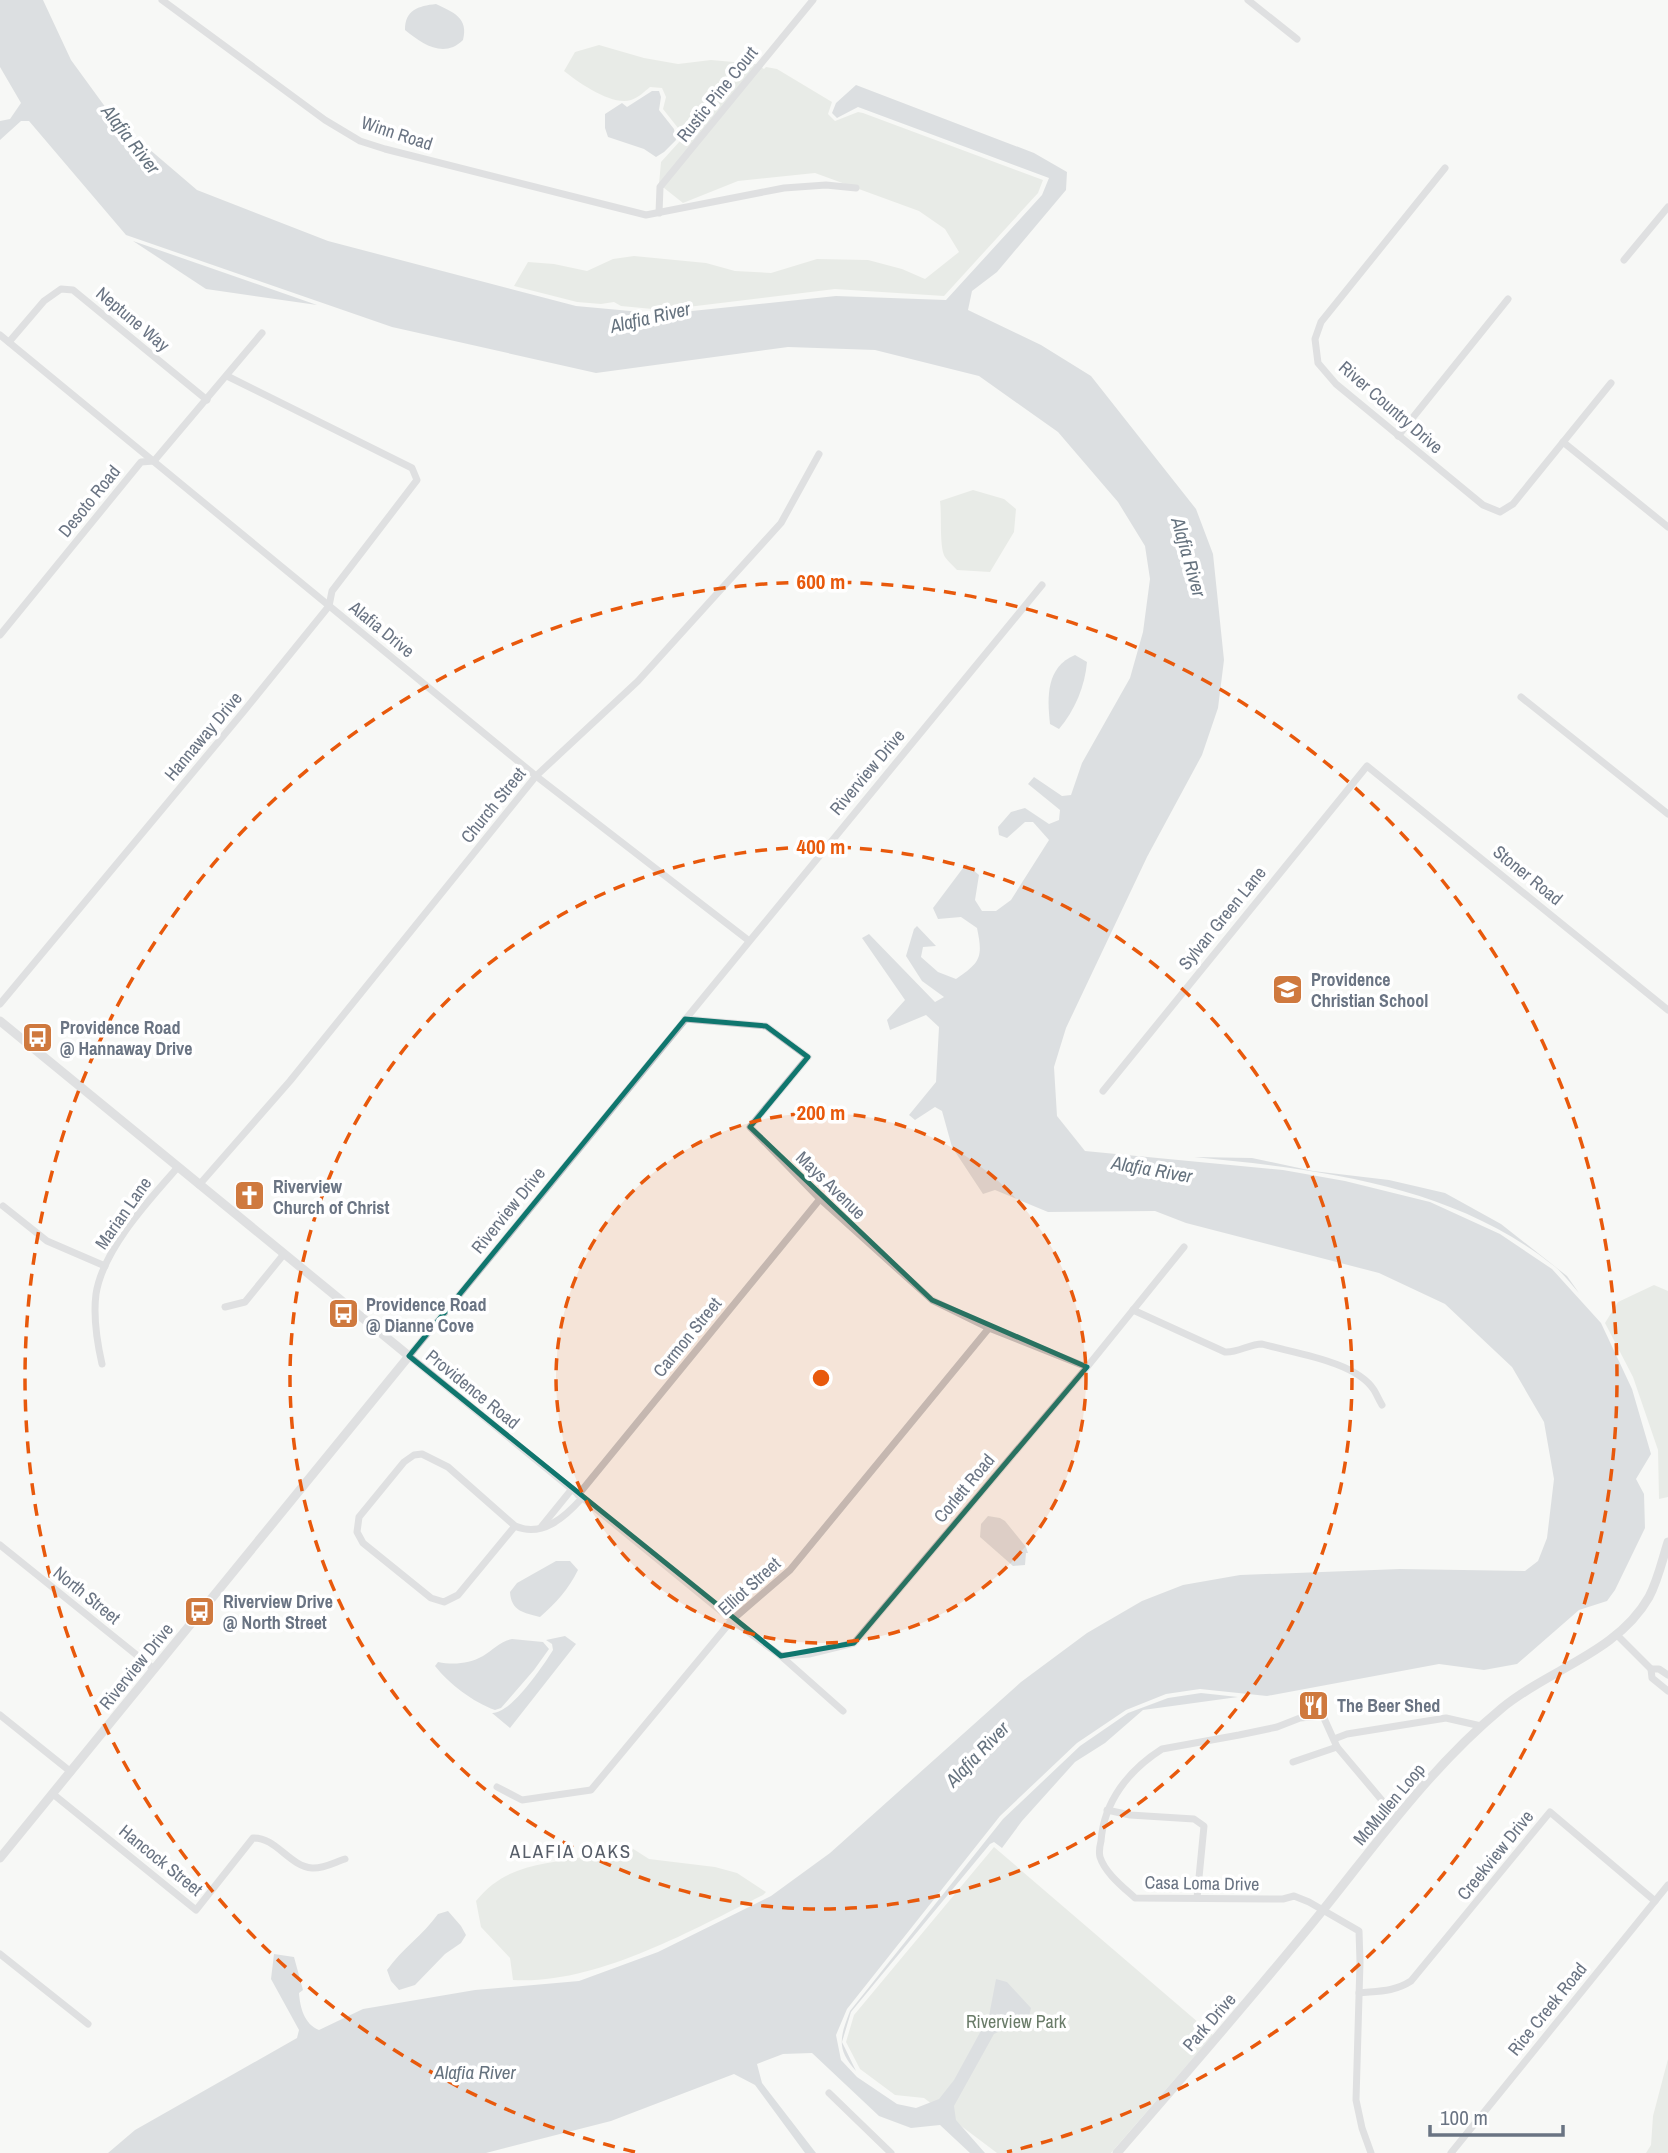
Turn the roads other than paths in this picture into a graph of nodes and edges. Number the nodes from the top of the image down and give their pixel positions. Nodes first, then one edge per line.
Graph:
1 (162, 0) edge
2 (813, 0) edge
3 (1248, 0) edge
4 (1297, 39) dead end
5 (1445, 168) dead end
6 (856, 188) dead end
7 (1668, 206) edge
8 (659, 213) junction
9 (1624, 260) dead end
10 (1508, 299) dead end
11 (262, 333) dead end
12 (0, 335) edge
13 (9, 342) junction
14 (227, 376) junction
15 (1611, 383) dead end
16 (207, 400) junction
17 (1398, 436) junction
18 (1563, 442) junction
19 (819, 454) dead end
20 (154, 461) junction
21 (1668, 527) edge
22 (1042, 584) dead end
23 (328, 606) junction
24 (0, 635) edge
25 (1521, 697) dead end
26 (1367, 766) joint
27 (536, 776) junction
28 (1668, 814) edge
29 (748, 940) junction
30 (0, 1004) edge
31 (1668, 1010) edge
32 (685, 1019) junction
33 (0, 1021) edge
34 (1103, 1091) dead end
35 (178, 1167) junction
36 (199, 1185) junction
37 (820, 1199) junction
38 (3, 1206) dead end
39 (1184, 1247) dead end
40 (284, 1254) junction
41 (105, 1266) junction
42 (225, 1307) dead end
43 (1133, 1310) junction
44 (989, 1328) junction
45 (408, 1356) junction
46 (102, 1364) dead end
47 (1087, 1367) junction
48 (1382, 1405) dead end
49 (577, 1494) junction
50 (515, 1526) junction
51 (541, 1527) junction
52 (1668, 1542) edge
53 (0, 1545) edge
54 (732, 1620) junction
55 (1617, 1635) junction
56 (781, 1656) junction
57 (154, 1669) junction
58 (1651, 1669) junction
59 (1668, 1676) edge
60 (1665, 1688) edge
61 (843, 1711) dead end
62 (0, 1715) edge
63 (1481, 1726) junction
64 (1336, 1743) junction
65 (1293, 1762) dead end
66 (71, 1772) junction
67 (498, 1787) dead end
68 (53, 1794) junction
69 (1107, 1810) junction
70 (1396, 1818) junction
71 (0, 1858) edge
72 (345, 1859) dead end
73 (1668, 1885) edge
74 (1197, 1898) junction
75 (1656, 1901) junction
76 (1323, 1910) junction
77 (0, 1954) edge
78 (1359, 1993) junction
79 (88, 2024) dead end
80 (829, 2093) dead end
81 (891, 2153) edge
82 (1117, 2153) edge
83 (1371, 2153) edge
84 (1451, 2153) edge

1 - 8 street, Winn Road
2 - 8 street, Rustic Pine Court
3 - 4 street
5 - 17 street, River Country Drive
6 - 8 street, Winn Road
7 - 9 street
10 - 17 street
11 - 14 street, Desoto Road
12 - 13 street, Alafia Drive
13 - 16 street, Neptune Way
13 - 20 street, Alafia Drive
14 - 16 street, Desoto Road
14 - 23 street, Hannaway Drive
15 - 18 street, River Country Drive
16 - 20 street, Desoto Road
17 - 18 street, River Country Drive
18 - 21 street
19 - 27 street, Church Street
20 - 23 street, Alafia Drive
20 - 24 street, Desoto Road
22 - 29 street, Riverview Drive
23 - 27 street, Alafia Drive
23 - 30 street, Hannaway Drive
25 - 28 street
26 - 31 street, Stoner Road
26 - 34 street, Sylvan Green Lane
27 - 29 street, Alafia Drive
27 - 36 street, Church Street
29 - 32 street, Riverview Drive
32 - 37 street, Mays Avenue
32 - 45 street, Riverview Drive
33 - 35 street, Providence Road
35 - 36 street, Providence Road
35 - 41 street, Marian Lane
36 - 40 street, Providence Road
37 - 44 street, Mays Avenue
37 - 49 street, Carmon Street
38 - 41 street
39 - 43 street, Corlett Road
40 - 42 street
40 - 45 street, Providence Road
41 - 46 street, Marian Lane
43 - 47 street, Corlett Road
43 - 48 street
44 - 47 street, Mays Avenue
44 - 54 street, Elliot Street
45 - 49 street, Providence Road
45 - 57 street, Riverview Drive
47 - 56 street, Corlett Road
49 - 51 street
49 - 51 street
49 - 54 street, Providence Road
50 - 50 street
50 - 51 street
52 - 55 street, McMullen Loop
53 - 57 street, North Street
54 - 56 street
54 - 67 street, Elliot Street
55 - 58 street
55 - 63 street, McMullen Loop
56 - 61 street
57 - 66 street, Riverview Drive
58 - 59 street
58 - 60 street
59 - 60 street
62 - 66 street
63 - 64 street
63 - 70 street, McMullen Loop
64 - 65 street
64 - 69 street, Casa Loma Drive
64 - 70 street
66 - 68 street, Riverview Drive
68 - 71 street, Riverview Drive
68 - 72 street, Hancock Street
69 - 74 street, Casa Loma Drive
69 - 74 street
70 - 76 street, McMullen Loop
73 - 75 street, Rice Creek Road
74 - 76 street, Casa Loma Drive
75 - 78 street, Creekview Drive
75 - 84 street, Rice Creek Road
76 - 78 street
76 - 82 street, Park Drive
77 - 79 street
78 - 83 street
80 - 81 street

